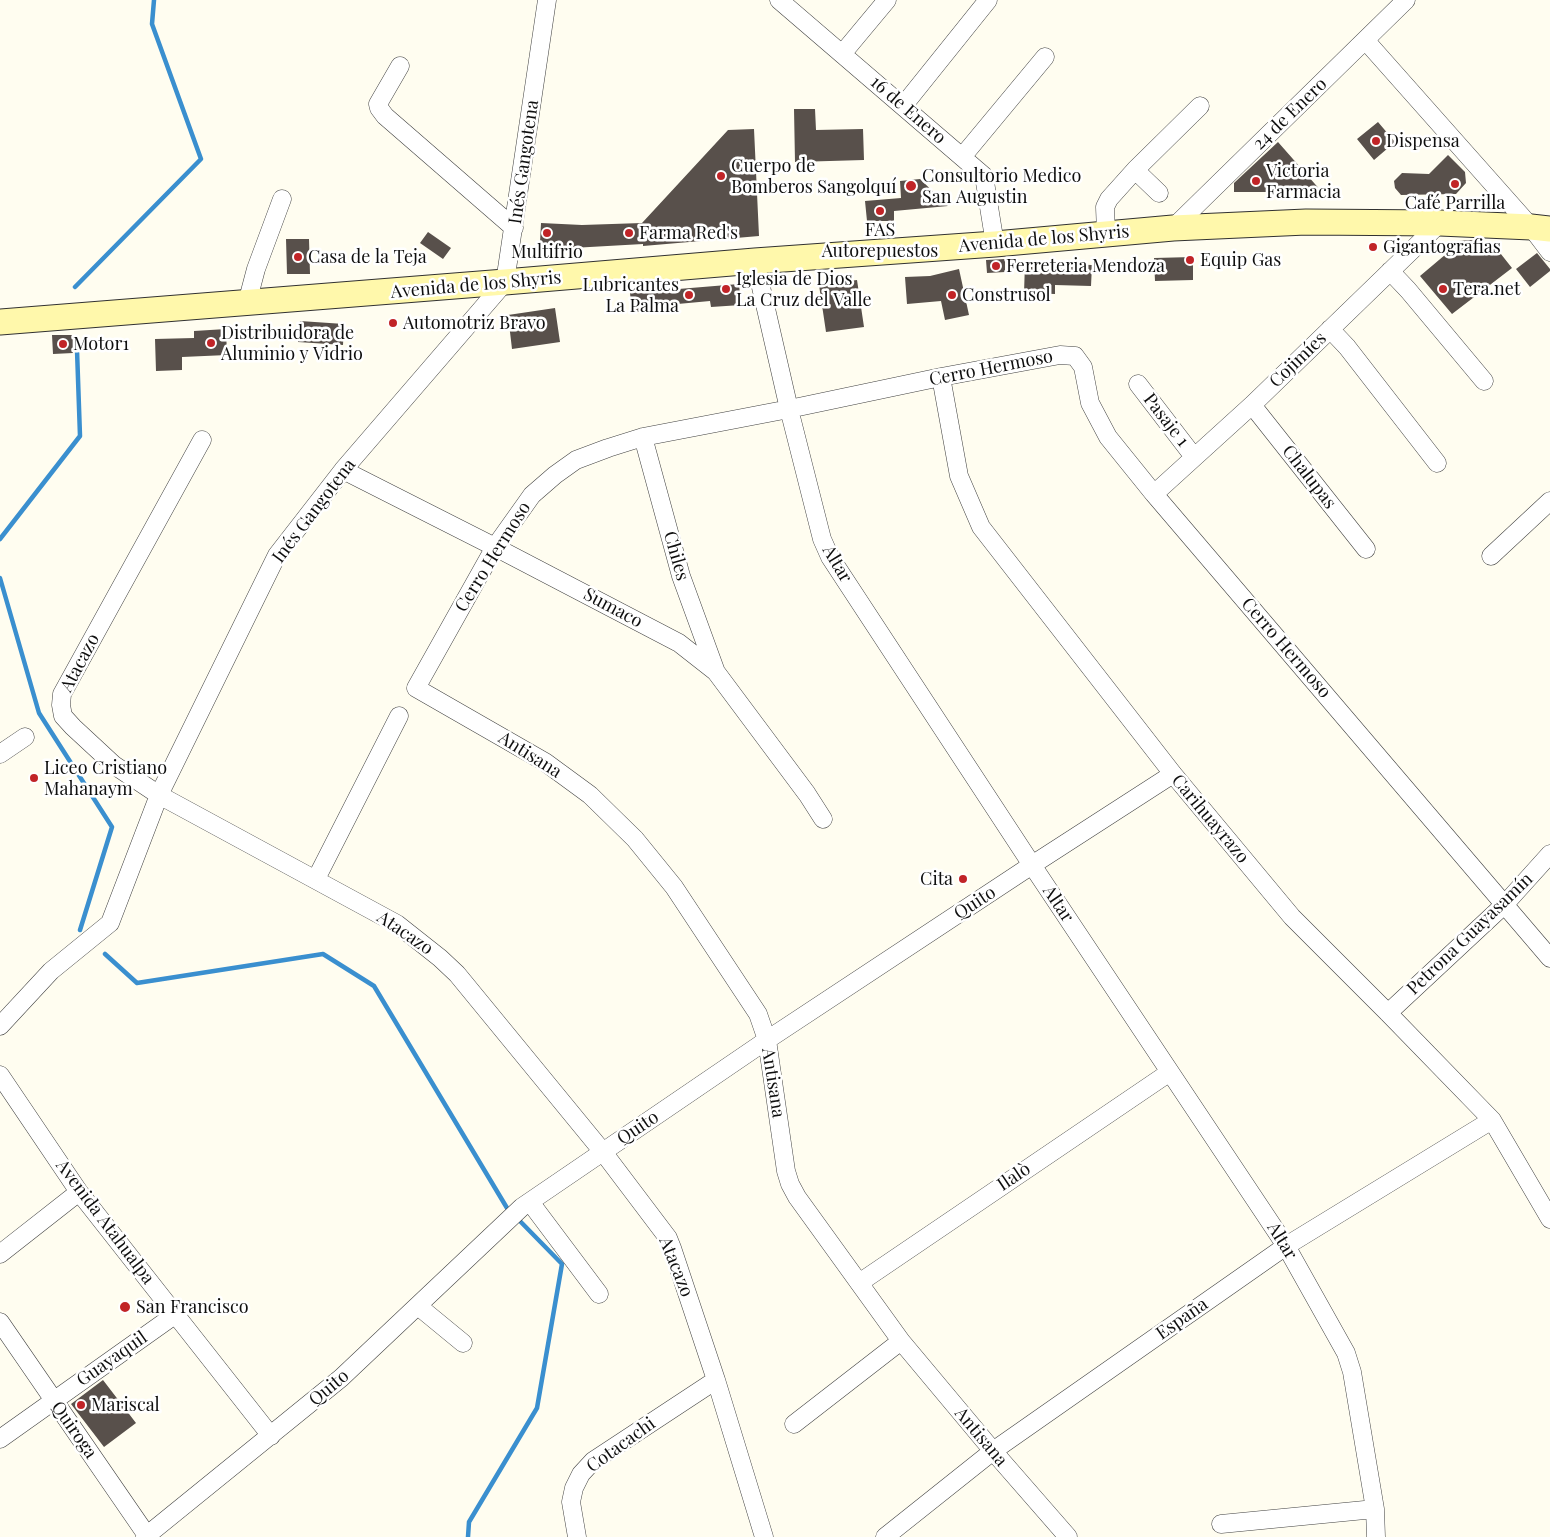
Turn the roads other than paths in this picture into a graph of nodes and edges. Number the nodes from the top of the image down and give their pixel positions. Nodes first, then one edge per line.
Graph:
1 (547, 0) edge
2 (779, 0) edge
3 (887, 0) edge
4 (988, 0) edge
5 (1400, 2) edge
6 (1366, 40) junction
7 (842, 54) junction
8 (1045, 57) dead end
9 (400, 66) dead end
10 (903, 106) junction
11 (1200, 106) dead end
12 (962, 157) junction
13 (1135, 170) junction
14 (1159, 193) dead end
15 (282, 199) dead end
16 (1440, 223) junction
17 (514, 228) junction
18 (1173, 228) junction
19 (1541, 228) edge
20 (1106, 233) junction
21 (995, 244) junction
22 (1550, 252) edge
23 (755, 261) junction
24 (1390, 271) junction
25 (505, 282) junction
26 (247, 303) junction
27 (0, 322) edge
28 (1330, 329) junction
29 (941, 377) junction
30 (1484, 381) dead end
31 (1138, 384) dead end
32 (1252, 405) junction
33 (789, 409) junction
34 (644, 437) junction
35 (202, 440) dead end
36 (1194, 457) junction
37 (1437, 463) dead end
38 (343, 470) junction
39 (1154, 494) junction
40 (1550, 501) edge
41 (495, 547) junction
42 (1366, 549) dead end
43 (1491, 556) dead end
44 (716, 672) junction
45 (416, 688) joint
46 (398, 716) dead end
47 (25, 737) dead end
48 (0, 754) edge
49 (1173, 774) junction
50 (159, 795) junction
51 (823, 819) dead end
52 (1550, 854) edge
53 (1032, 865) junction
54 (316, 880) junction
55 (1505, 904) junction
56 (1550, 958) edge
57 (1388, 1013) junction
58 (0, 1026) edge
59 (767, 1040) junction
60 (1170, 1072) junction
61 (0, 1074) edge
62 (1492, 1120) junction
63 (603, 1152) junction
64 (79, 1192) junction
65 (526, 1205) junction
66 (1550, 1219) edge
67 (1286, 1246) junction
68 (0, 1254) edge
69 (859, 1283) junction
70 (598, 1294) dead end
71 (418, 1306) junction
72 (176, 1314) junction
73 (0, 1322) edge
74 (901, 1341) junction
75 (463, 1343) dead end
76 (716, 1380) junction
77 (54, 1401) junction
78 (794, 1424) dead end
79 (271, 1436) junction
80 (0, 1439) edge
81 (992, 1451) junction
82 (1375, 1509) junction
83 (1221, 1524) dead end
84 (147, 1536) edge
85 (577, 1537) edge
86 (764, 1537) edge
87 (885, 1537) edge
88 (1068, 1537) edge
89 (1376, 1537) edge

1 - 17 street, Inés Gangotena
2 - 7 street, 16 de Enero
3 - 7 street
4 - 10 street
5 - 6 street, 24 de Enero
6 - 18 street, 24 de Enero
6 - 19 street
7 - 10 street, 16 de Enero
8 - 12 street
9 - 17 street
10 - 12 street, 16 de Enero
11 - 13 street
12 - 21 street, 16 de Enero
13 - 14 street
13 - 20 street
15 - 26 street
16 - 18 main road, Avenida de los Shyris
16 - 19 main road, Avenida de los Shyris
16 - 24 street, Cojimíes
17 - 25 street, Inés Gangotena
18 - 20 main road, Avenida de los Shyris
19 - 22 street
20 - 21 main road, Avenida de los Shyris
21 - 23 main road, Avenida de los Shyris
23 - 25 main road, Avenida de los Shyris
23 - 33 street, Altar
24 - 28 street, Cojimíes
24 - 30 street
25 - 26 main road, Avenida de los Shyris
25 - 38 street, Inés Gangotena
26 - 27 main road, Avenida de los Shyris
28 - 32 street, Cojimíes
28 - 37 street
29 - 33 street, Cerro Hermoso
29 - 39 street, Cerro Hermoso
29 - 49 street, Carihuayrazo
31 - 36 street, Pasaje 1
32 - 36 street, Cojimíes
32 - 42 street, Chalupas
33 - 34 street, Cerro Hermoso
33 - 53 street, Altar
34 - 41 street, Cerro Hermoso
34 - 44 street, Chiles
35 - 50 street, Atacazo
36 - 39 street, Cojimíes
38 - 41 street, Sumaco
38 - 50 street, Inés Gangotena
39 - 55 street, Cerro Hermoso
40 - 43 street
41 - 44 street, Sumaco
41 - 45 street, Cerro Hermoso
44 - 51 street, Sumaco
45 - 59 street, Antisana
46 - 54 street
47 - 48 street
49 - 53 street, Quito
49 - 57 street, Carihuayrazo
50 - 54 street, Atacazo
50 - 58 street, Inés Gangotena
52 - 55 street, Petrona Guayasamín
53 - 59 street, Quito
53 - 60 street, Altar
54 - 63 street, Atacazo
55 - 56 street, Cerro Hermoso
55 - 57 street, Petrona Guayasamín
57 - 62 street, Carihuayrazo
59 - 63 street, Quito
59 - 69 street, Antisana
60 - 67 street, Altar
60 - 69 street, Ilalò
61 - 64 street, Avenida Atahualpa
62 - 66 street, Carihuayrazo
62 - 67 street, España
63 - 65 street, Quito
63 - 76 street, Atacazo
64 - 68 street
64 - 72 street, Avenida Atahualpa
65 - 70 street
65 - 71 street, Quito
67 - 81 street, España
67 - 82 street, Altar
69 - 74 street, Antisana
71 - 75 street
71 - 79 street, Quito
72 - 77 street, Guayaquil
72 - 79 street, Avenida Atahualpa
73 - 77 street, Quiroga
74 - 78 street
74 - 81 street, Antisana
76 - 85 street, Cotacachi
76 - 86 street, Atacazo
77 - 80 street, Guayaquil
77 - 84 street, Quiroga
79 - 84 street, Quito
81 - 87 street, España
81 - 88 street, Antisana
82 - 83 street
82 - 89 street, Altar

